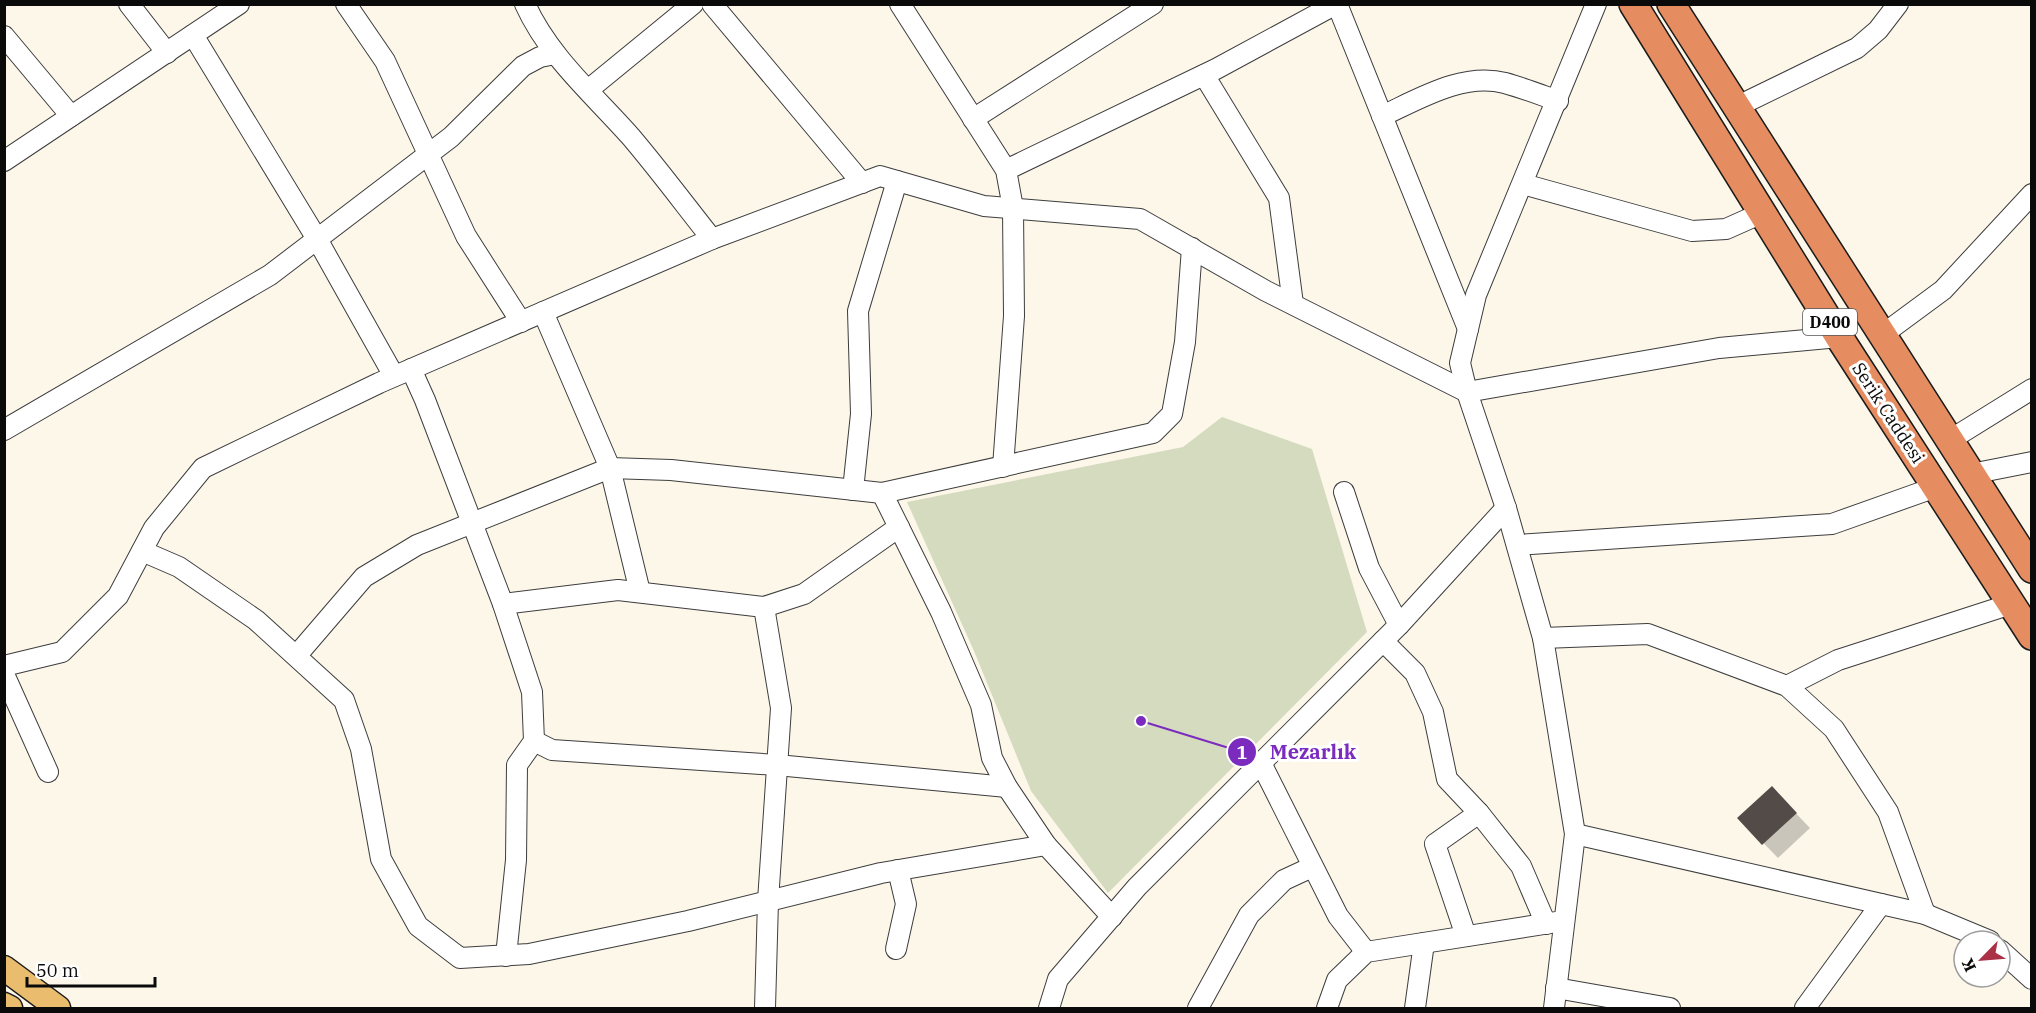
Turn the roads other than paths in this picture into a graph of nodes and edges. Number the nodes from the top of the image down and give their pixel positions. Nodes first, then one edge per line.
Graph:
1 (129, 4) edge
2 (239, 4) edge
3 (346, 4) edge
4 (525, 4) edge
5 (693, 4) edge
6 (712, 4) edge
7 (900, 4) edge
8 (1153, 4) edge
9 (1336, 4) edge
10 (1596, 4) edge
11 (1633, 4) edge
12 (1671, 4) edge
13 (1898, 4) edge
14 (193, 35) junction
15 (4, 36) edge
16 (166, 53) junction
17 (555, 54) junction
18 (1204, 75) junction
19 (588, 90) junction
20 (1558, 101) junction
21 (1736, 107) junction
22 (71, 116) junction
23 (1382, 116) junction
24 (973, 118) junction
25 (429, 154) junction
26 (4, 161) edge
27 (1006, 170) junction
28 (897, 181) junction
29 (862, 183) junction
30 (1523, 184) junction
31 (2030, 200) edge
32 (1013, 208) junction
33 (1762, 213) junction
34 (317, 239) junction
35 (712, 239) junction
36 (1192, 249) junction
37 (1293, 304) junction
38 (543, 312) junction
39 (521, 322) junction
40 (1468, 328) junction
41 (1882, 335) junction
42 (1839, 337) junction
43 (403, 373) junction
44 (2031, 389) edge
45 (1467, 392) junction
46 (4, 430) edge
47 (1950, 440) junction
48 (2031, 462) edge
49 (1003, 467) junction
50 (610, 468) junction
51 (1971, 474) junction
52 (1936, 487) junction
53 (854, 490) junction
54 (1344, 492) dead end
55 (882, 493) junction
56 (1506, 508) junction
57 (472, 522) junction
58 (899, 527) junction
59 (1517, 545) junction
60 (142, 550) junction
61 (2031, 569) edge
62 (640, 592) junction
63 (2011, 603) junction
64 (503, 604) junction
65 (764, 606) junction
66 (1399, 625) junction
67 (2031, 636) edge
68 (1543, 638) junction
69 (1383, 641) junction
70 (297, 655) junction
71 (4, 666) edge
72 (4, 674) edge
73 (1788, 686) junction
74 (534, 741) junction
75 (1261, 763) junction
76 (777, 765) junction
77 (48, 772) dead end
78 (1007, 787) junction
79 (1479, 813) junction
80 (1575, 834) junction
81 (1046, 844) junction
82 (1312, 867) junction
83 (898, 870) junction
84 (768, 901) junction
85 (1881, 904) junction
86 (1925, 914) junction
87 (1112, 917) junction
88 (1554, 922) junction
89 (1961, 929) edge
90 (1466, 936) junction
91 (1424, 943) junction
92 (896, 949) dead end
93 (1366, 952) junction
94 (506, 956) junction
95 (2012, 959) edge
96 (4, 968) edge
97 (2028, 972) edge
98 (1556, 988) junction
99 (4, 1005) edge
100 (10, 1008) edge
101 (58, 1008) edge
102 (765, 1008) edge
103 (1049, 1008) edge
104 (1198, 1008) edge
105 (1326, 1008) edge
106 (1415, 1008) edge
107 (1554, 1008) edge
108 (1670, 1008) edge
109 (1805, 1008) edge

1 - 16 street
2 - 14 street
3 - 25 street
4 - 17 street
5 - 19 street
6 - 29 street
7 - 24 street
8 - 24 street
9 - 18 street
9 - 23 street
10 - 20 street
11 - 33 highway, Serik Caddesi / D400
12 - 21 highway, Serik Caddesi / D400
13 - 21 street
14 - 16 street
14 - 34 street
15 - 22 street
16 - 22 street
17 - 19 street
17 - 25 street
18 - 27 street
18 - 37 street
19 - 35 street
20 - 23 street
20 - 30 street
21 - 41 highway, Serik Caddesi / D400
22 - 26 street
23 - 40 street
24 - 27 street
25 - 34 street
25 - 39 street
27 - 32 street
28 - 29 street
28 - 32 street
28 - 53 street
29 - 35 street
30 - 33 street
30 - 40 street
31 - 41 street
32 - 36 street
32 - 49 street
33 - 42 highway, Serik Caddesi / D400
34 - 43 street
34 - 46 street
35 - 38 street
36 - 37 street
36 - 49 street
37 - 45 street
38 - 39 street
38 - 50 street
39 - 43 street
40 - 45 street
41 - 47 highway, Serik Caddesi / D400
42 - 45 street
42 - 52 highway, Serik Caddesi / D400
43 - 57 street
43 - 60 street
44 - 47 street
45 - 56 street
47 - 51 highway, Serik Caddesi / D400
48 - 51 street
49 - 55 street
50 - 53 street
50 - 57 street
50 - 62 street
51 - 61 highway, Serik Caddesi / D400
52 - 59 street
52 - 63 highway, Serik Caddesi / D400
53 - 55 street
54 - 66 street
55 - 58 street
56 - 59 street
56 - 66 street
57 - 64 street
57 - 70 street
58 - 65 street
58 - 78 street
59 - 68 street
60 - 70 street
60 - 71 street
62 - 64 street
62 - 65 street
63 - 67 highway, Serik Caddesi / D400
63 - 73 street
64 - 74 street
65 - 76 street
66 - 69 street
68 - 73 street
68 - 80 street
69 - 75 street
69 - 79 street
70 - 94 street
72 - 77 street
73 - 86 street
74 - 76 street
74 - 94 street
75 - 82 street
75 - 87 street
76 - 78 street
76 - 84 street
78 - 81 street
79 - 88 street
79 - 90 street
80 - 85 street
80 - 88 street
81 - 83 street
81 - 87 street
82 - 93 street
82 - 104 street
83 - 84 street
83 - 92 street
84 - 94 street
84 - 102 street
85 - 86 street
85 - 109 street
86 - 89 street
87 - 103 street
88 - 90 street
88 - 98 street
90 - 91 street
91 - 93 street
91 - 106 street
93 - 105 street
95 - 97 street
96 - 101 main road
98 - 107 street
98 - 108 street
99 - 100 main road

